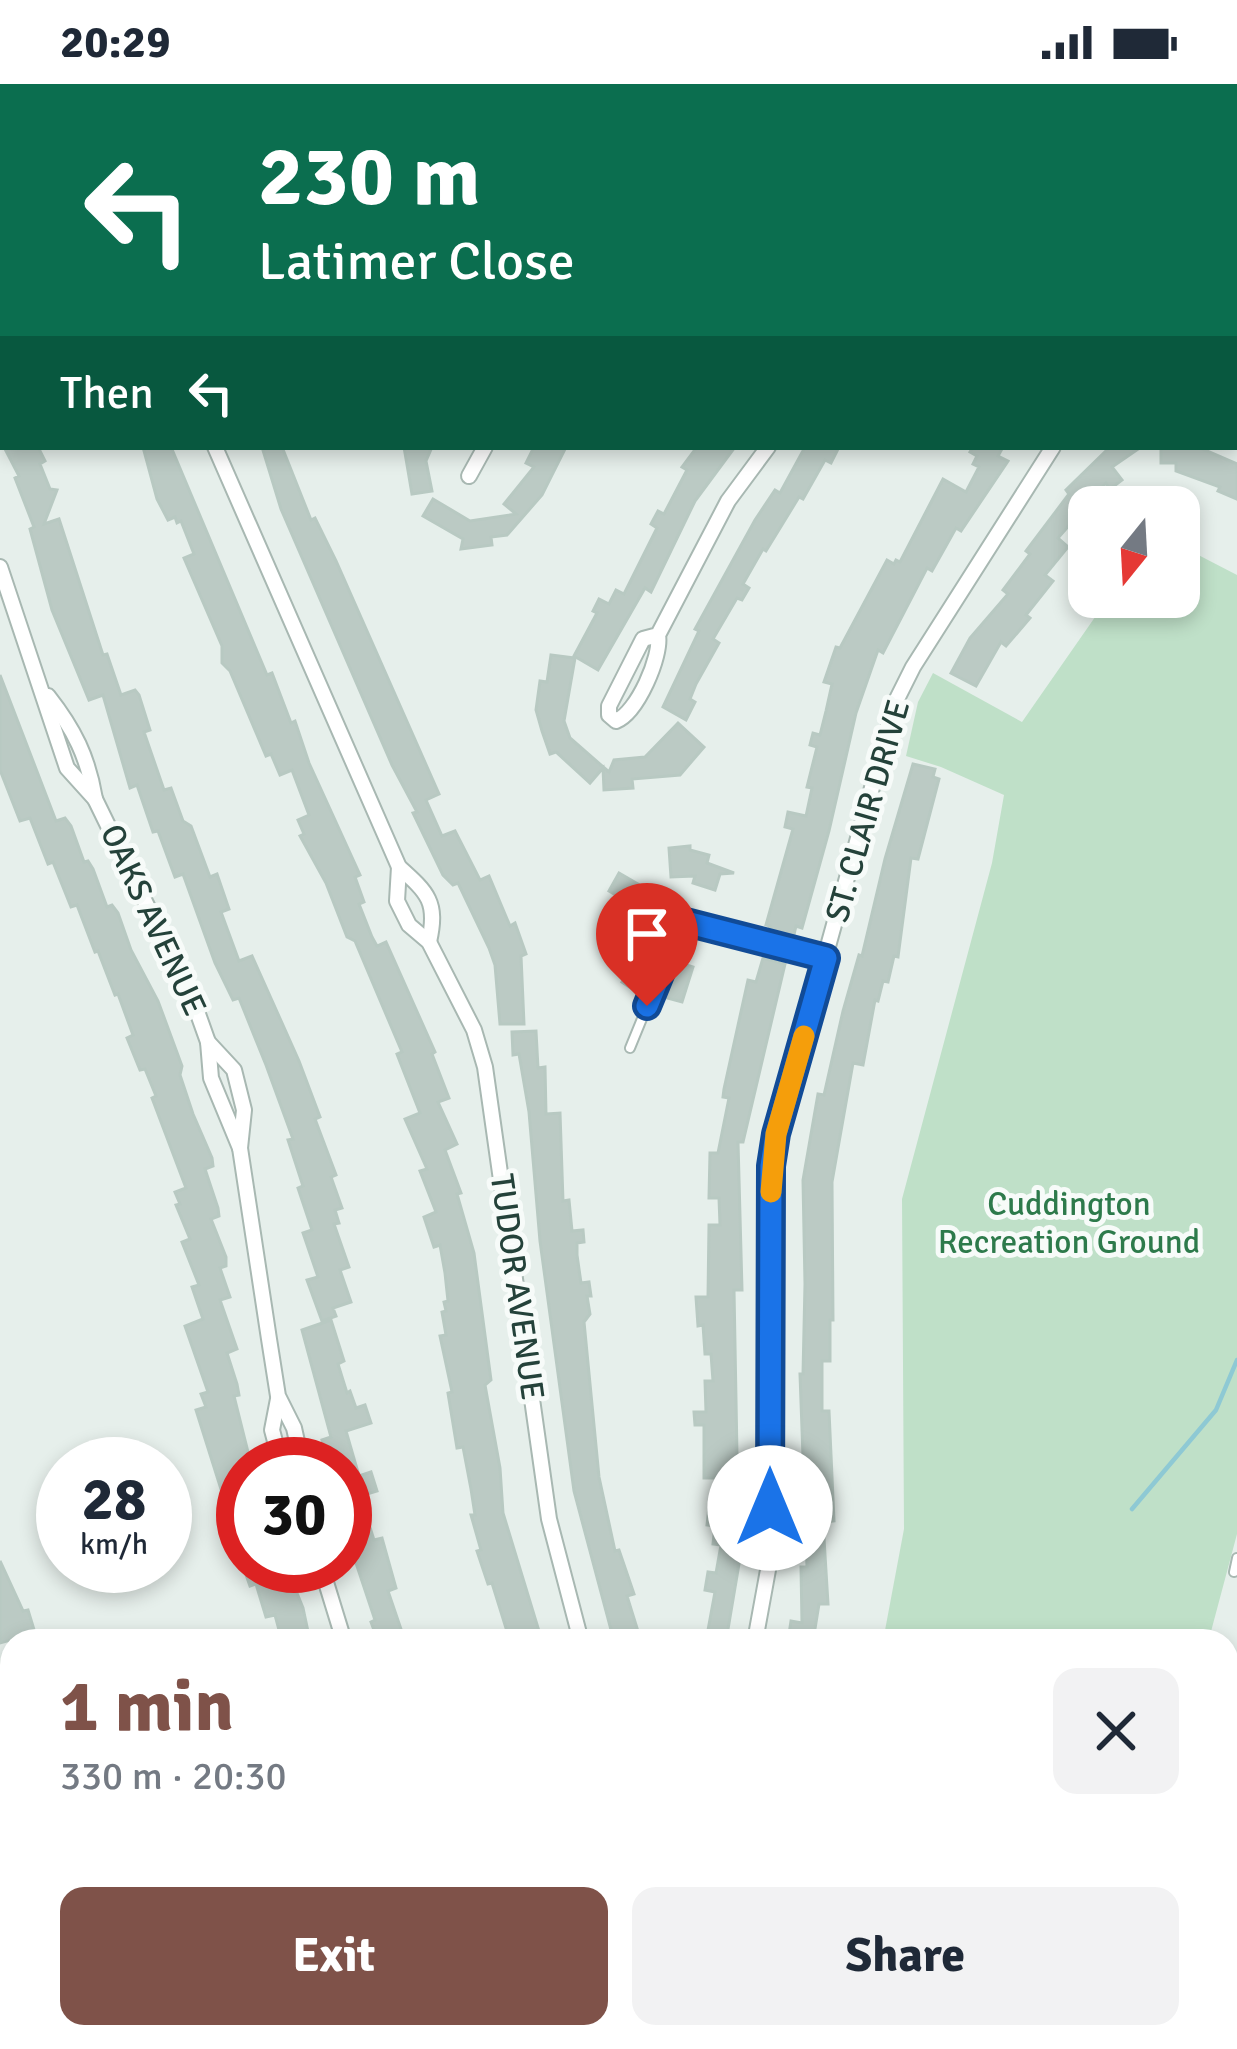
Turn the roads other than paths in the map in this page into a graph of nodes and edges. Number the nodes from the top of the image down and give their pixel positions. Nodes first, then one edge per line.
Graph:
1 (216, 450) edge
2 (483, 450) edge
3 (766, 450) edge
4 (1051, 450) edge
5 (469, 476) dead end
6 (0, 567) edge
7 (658, 635) junction
8 (45, 692) junction
9 (95, 800) junction
10 (399, 867) junction
11 (682, 921) joint
12 (428, 942) junction
13 (826, 958) junction
14 (208, 1042) junction
15 (630, 1048) dead end
16 (240, 1148) junction
17 (278, 1396) junction
18 (274, 1437) edge
19 (296, 1437) edge
20 (1237, 1558) edge
21 (1234, 1572) dead end
22 (329, 1593) edge
23 (340, 1629) edge
24 (578, 1629) edge
25 (757, 1629) edge

1 - 10 street, TUDOR AVENUE
2 - 5 street
3 - 7 street
4 - 13 street, ST. CLAIR DRIVE
6 - 8 street, OAKS AVENUE
7 - 7 street
8 - 9 street, OAKS AVENUE
8 - 9 street, OAKS AVENUE
9 - 14 street, OAKS AVENUE
10 - 12 street, TUDOR AVENUE
10 - 12 street, TUDOR AVENUE
11 - 13 street
11 - 15 lane
12 - 24 street, TUDOR AVENUE
13 - 25 street, ST. CLAIR DRIVE
14 - 16 street, OAKS AVENUE
14 - 16 street, OAKS AVENUE
16 - 17 street, OAKS AVENUE
17 - 18 street, OAKS AVENUE
17 - 19 street, OAKS AVENUE
20 - 21 lane
22 - 23 street

